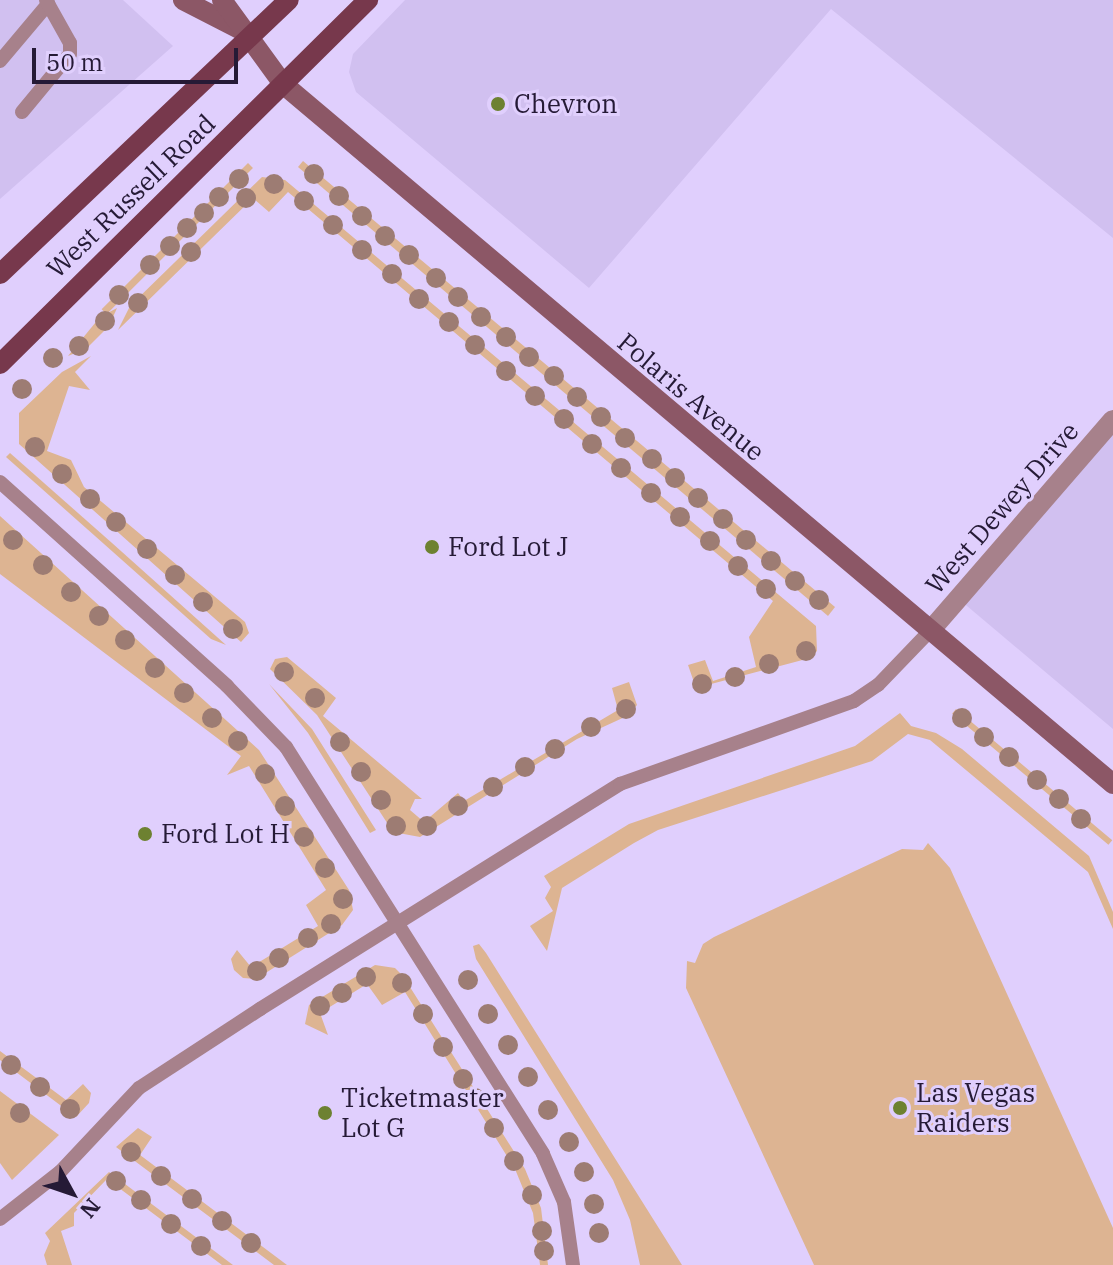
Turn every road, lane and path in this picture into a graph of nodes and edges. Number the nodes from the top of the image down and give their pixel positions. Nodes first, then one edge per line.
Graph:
1 (183, 0) edge
2 (222, 0) edge
3 (289, 0) edge
4 (368, 0) edge
5 (47, 2) edge
6 (252, 35) junction
7 (0, 61) edge
8 (283, 84) junction
9 (22, 112) dead end
10 (0, 274) edge
11 (0, 364) edge
12 (1113, 420) edge
13 (0, 482) edge
14 (930, 631) junction
15 (1113, 784) edge
16 (398, 922) junction
17 (0, 1219) edge
18 (573, 1265) edge

1 - 6 street
2 - 6 street, Polaris Avenue
3 - 6 main road, West Russell Road
4 - 8 main road, West Russell Road
5 - 7 lane
5 - 9 lane
6 - 8 street, Polaris Avenue
6 - 10 main road, West Russell Road
8 - 11 main road, West Russell Road
8 - 14 street, Polaris Avenue
12 - 14 street, West Dewey Drive
13 - 16 lane
14 - 15 street, Polaris Avenue
14 - 16 lane
16 - 17 lane
16 - 18 lane

